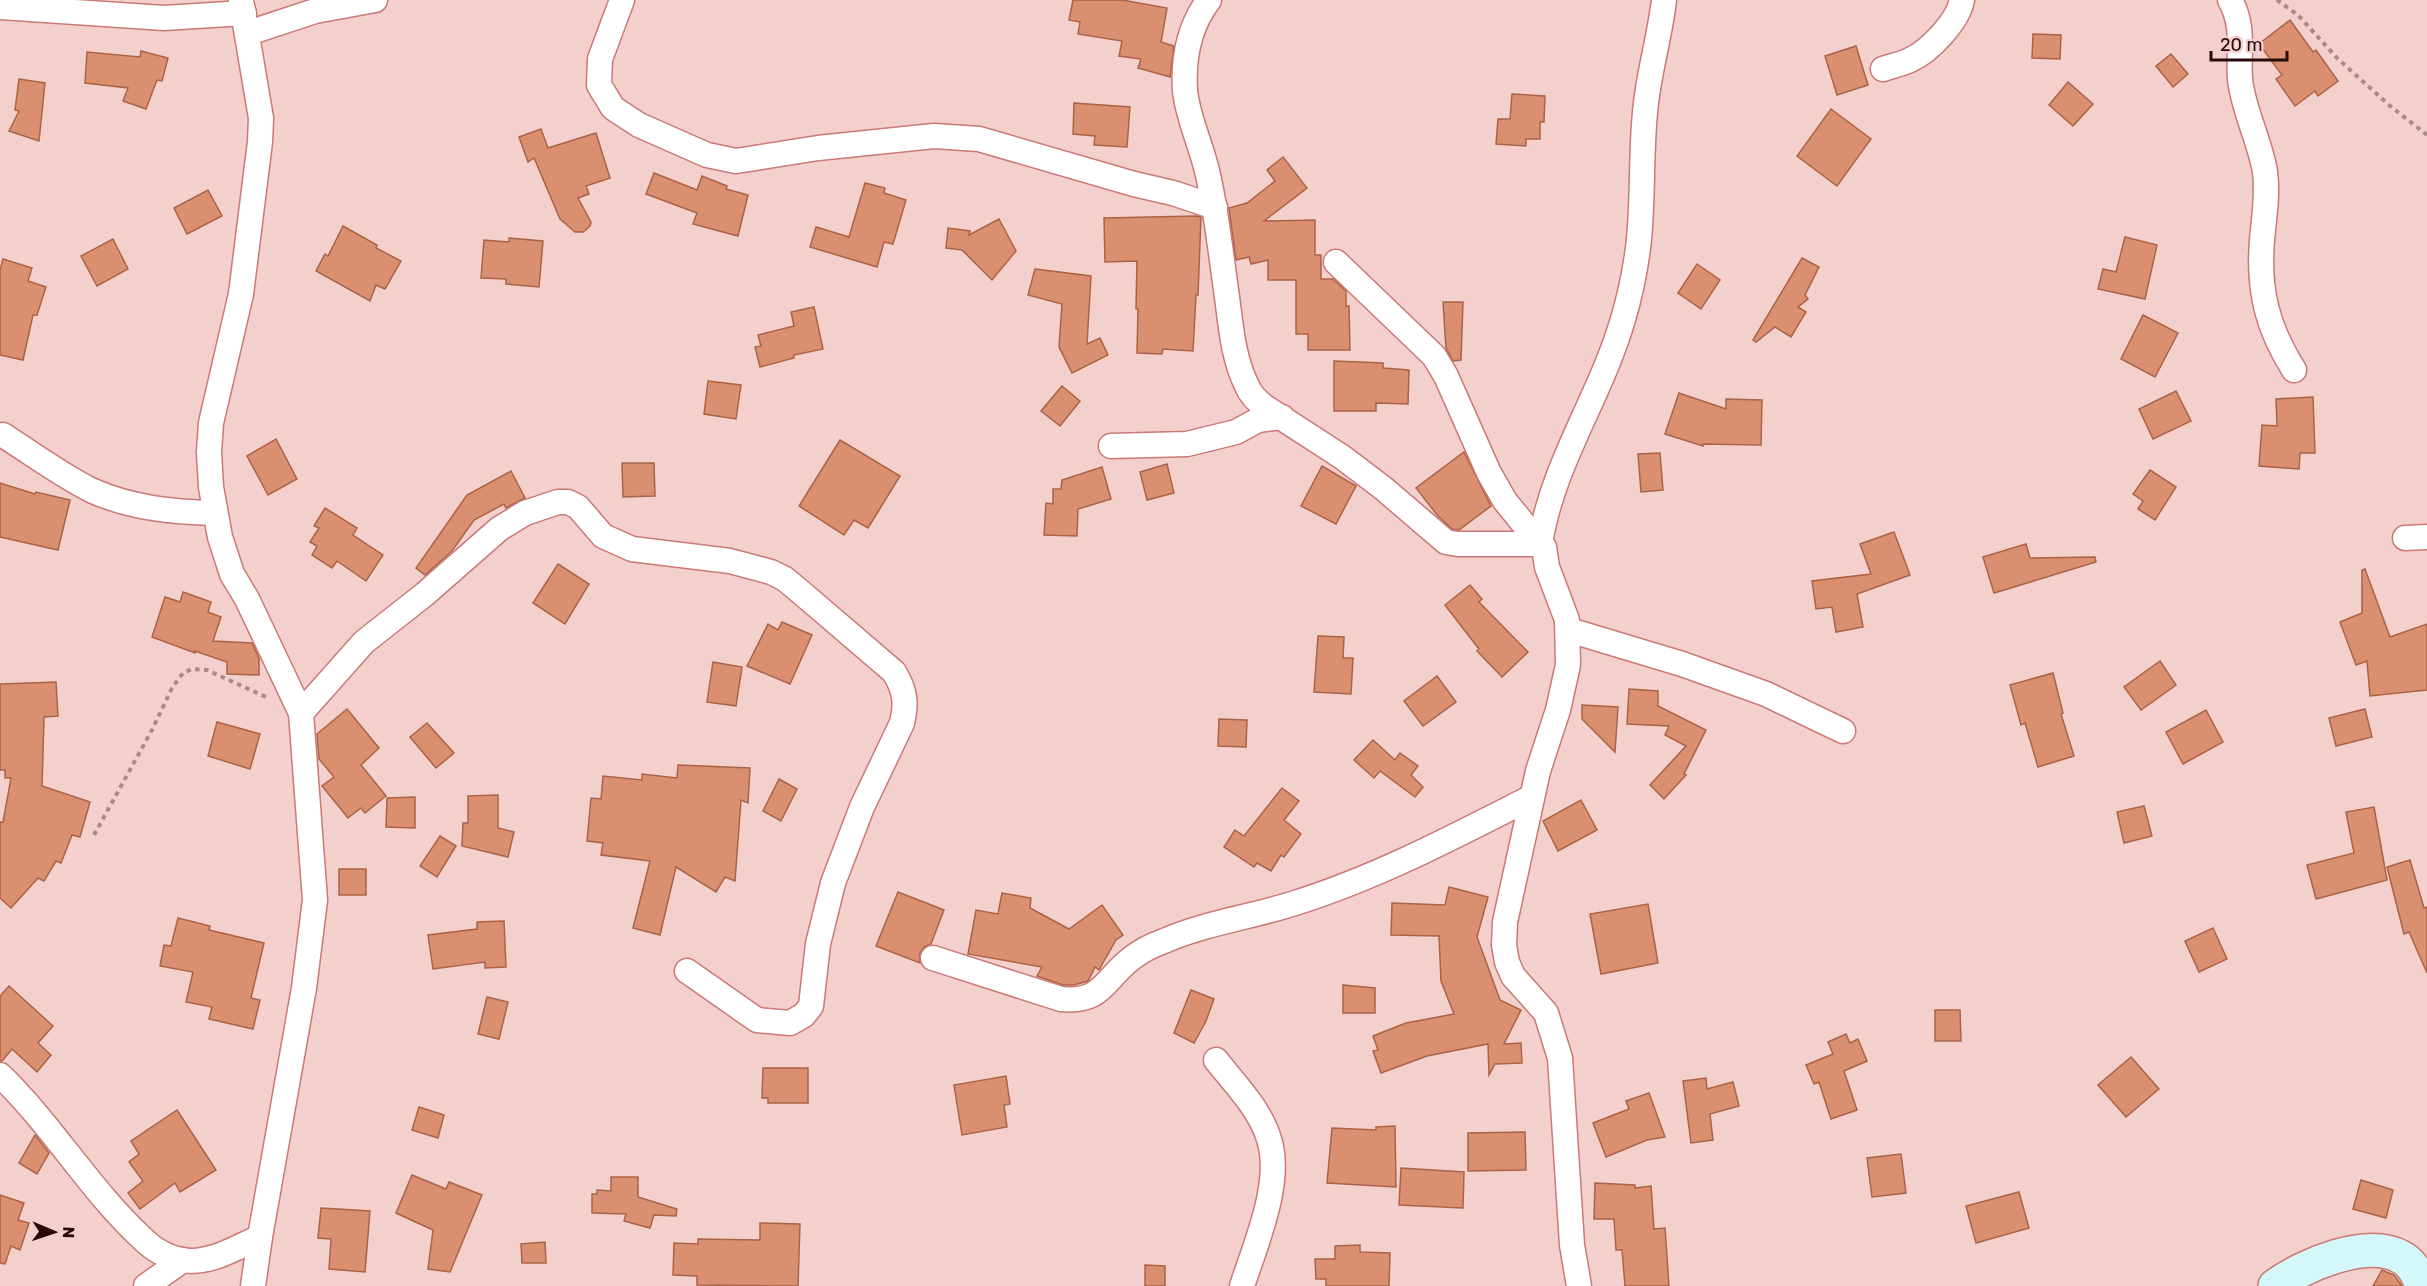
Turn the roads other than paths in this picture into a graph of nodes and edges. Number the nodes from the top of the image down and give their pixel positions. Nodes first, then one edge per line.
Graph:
1 (375, 0) edge
2 (622, 0) edge
3 (1209, 0) edge
4 (1664, 0) edge
5 (1962, 0) edge
6 (2230, 0) edge
7 (0, 7) edge
8 (244, 15) edge
9 (1882, 69) dead end
10 (1215, 207) junction
11 (1336, 262) dead end
12 (2294, 370) dead end
13 (1282, 417) junction
14 (3, 435) dead end
15 (1111, 446) dead end
16 (214, 513) junction
17 (1540, 544) junction
18 (1569, 630) junction
19 (301, 713) junction
20 (1843, 731) dead end
21 (1532, 797) junction
22 (933, 958) dead end
23 (687, 971) dead end
24 (1216, 1060) dead end
25 (0, 1075) edge
26 (260, 1237) junction
27 (183, 1260) junction
28 (146, 1286) edge
29 (254, 1286) edge
30 (1242, 1286) edge
31 (1579, 1286) edge
32 (2275, 1286) edge
33 (2423, 1286) edge

1 - 8 street
2 - 10 street
3 - 10 street
4 - 17 street
5 - 9 street
6 - 12 street
7 - 8 street
8 - 16 street
10 - 13 street
11 - 17 street
13 - 15 street
13 - 17 street
14 - 16 street
16 - 19 street
17 - 18 street
18 - 20 street
18 - 21 street
19 - 23 street
19 - 26 street
21 - 22 street
21 - 31 street
24 - 30 street
25 - 27 street
26 - 27 street
26 - 29 street
27 - 28 street
32 - 33 street

